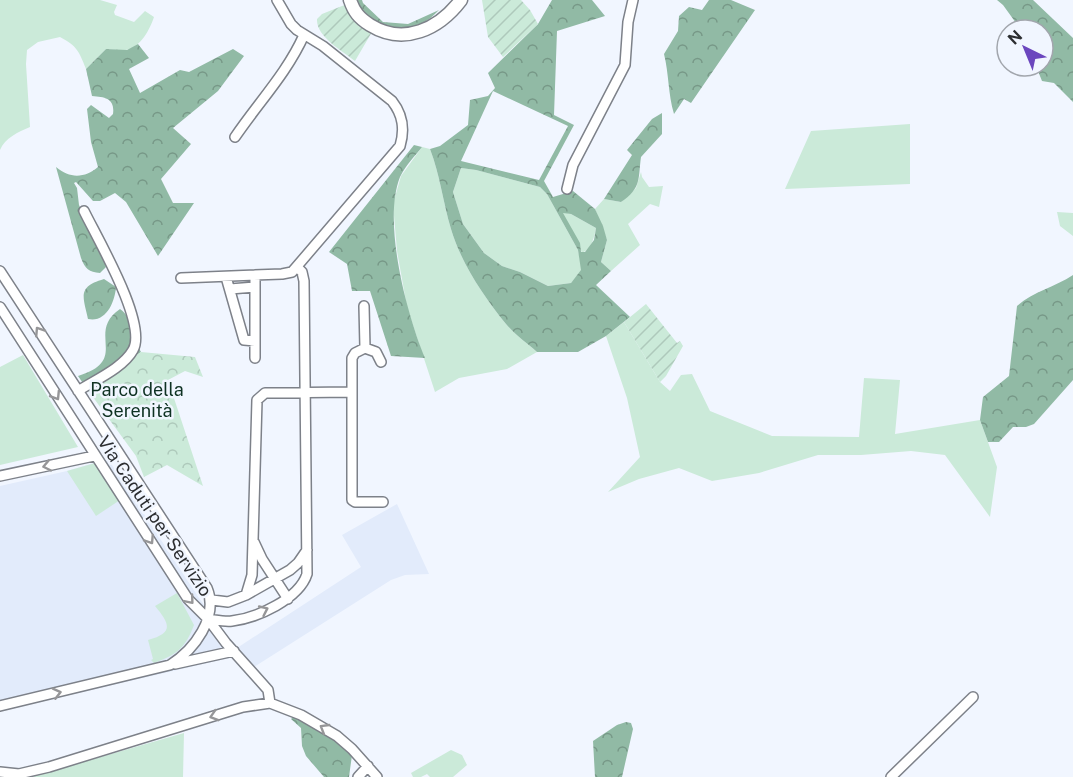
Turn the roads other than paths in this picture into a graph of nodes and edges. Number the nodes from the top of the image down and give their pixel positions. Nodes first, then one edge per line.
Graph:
1 (277, 0) edge
2 (350, 0) edge
3 (461, 0) edge
4 (633, 0) edge
5 (304, 35) junction
6 (235, 137) dead end
7 (567, 189) dead end
8 (84, 211) dead end
9 (298, 268) junction
10 (0, 271) edge
11 (255, 275) junction
12 (226, 276) junction
13 (181, 278) dead end
14 (255, 287) junction
15 (230, 289) junction
16 (364, 306) dead end
17 (0, 307) edge
18 (255, 340) junction
19 (365, 348) junction
20 (255, 358) dead end
21 (381, 362) dead end
22 (78, 391) junction
23 (351, 392) junction
24 (305, 393) junction
25 (94, 456) junction
26 (0, 476) edge
27 (383, 502) dead end
28 (253, 540) junction
29 (307, 550) junction
30 (274, 579) junction
31 (246, 595) junction
32 (288, 599) junction
33 (212, 600) junction
34 (208, 619) junction
35 (236, 652) junction
36 (170, 666) junction
37 (973, 697) dead end
38 (270, 703) junction
39 (0, 706) edge
40 (368, 766) junction
41 (0, 772) edge
42 (358, 777) edge
43 (377, 777) edge
44 (891, 777) edge

1 - 5 street
2 - 3 street
4 - 7 street
5 - 6 street
5 - 9 street
8 - 22 street
9 - 11 street
9 - 24 street, Via Caduti per Servizio
22 -> 10 street, Via Caduti per Servizio
11 - 12 street
11 - 14 street
12 - 13 street
12 - 15 street
14 - 15 street
14 - 18 street
15 - 18 street
16 - 19 street
17 -> 25 street, Via Caduti per Servizio
18 - 20 street
19 - 21 street
19 - 23 street
22 - 33 street, Via Caduti per Servizio
23 - 24 street
23 - 27 street
24 - 28 street
24 - 29 street, Via Caduti per Servizio
25 -> 26 street
25 -> 34 street, Via Caduti per Servizio
28 - 30 street
28 - 31 street
29 - 30 street, Via Caduti per Servizio
29 - 32 street, Via Caduti per Servizio
30 - 31 street, Via Caduti per Servizio
30 - 32 street
31 - 33 street, Via Caduti per Servizio
34 -> 32 street, Via Caduti per Servizio
33 - 34 street, Via Caduti per Servizio
34 - 35 street
34 - 36 street
35 - 36 street
35 - 38 street
39 -> 36 street
37 - 44 street
40 -> 38 street
38 -> 41 street
40 - 42 street
40 - 43 street

